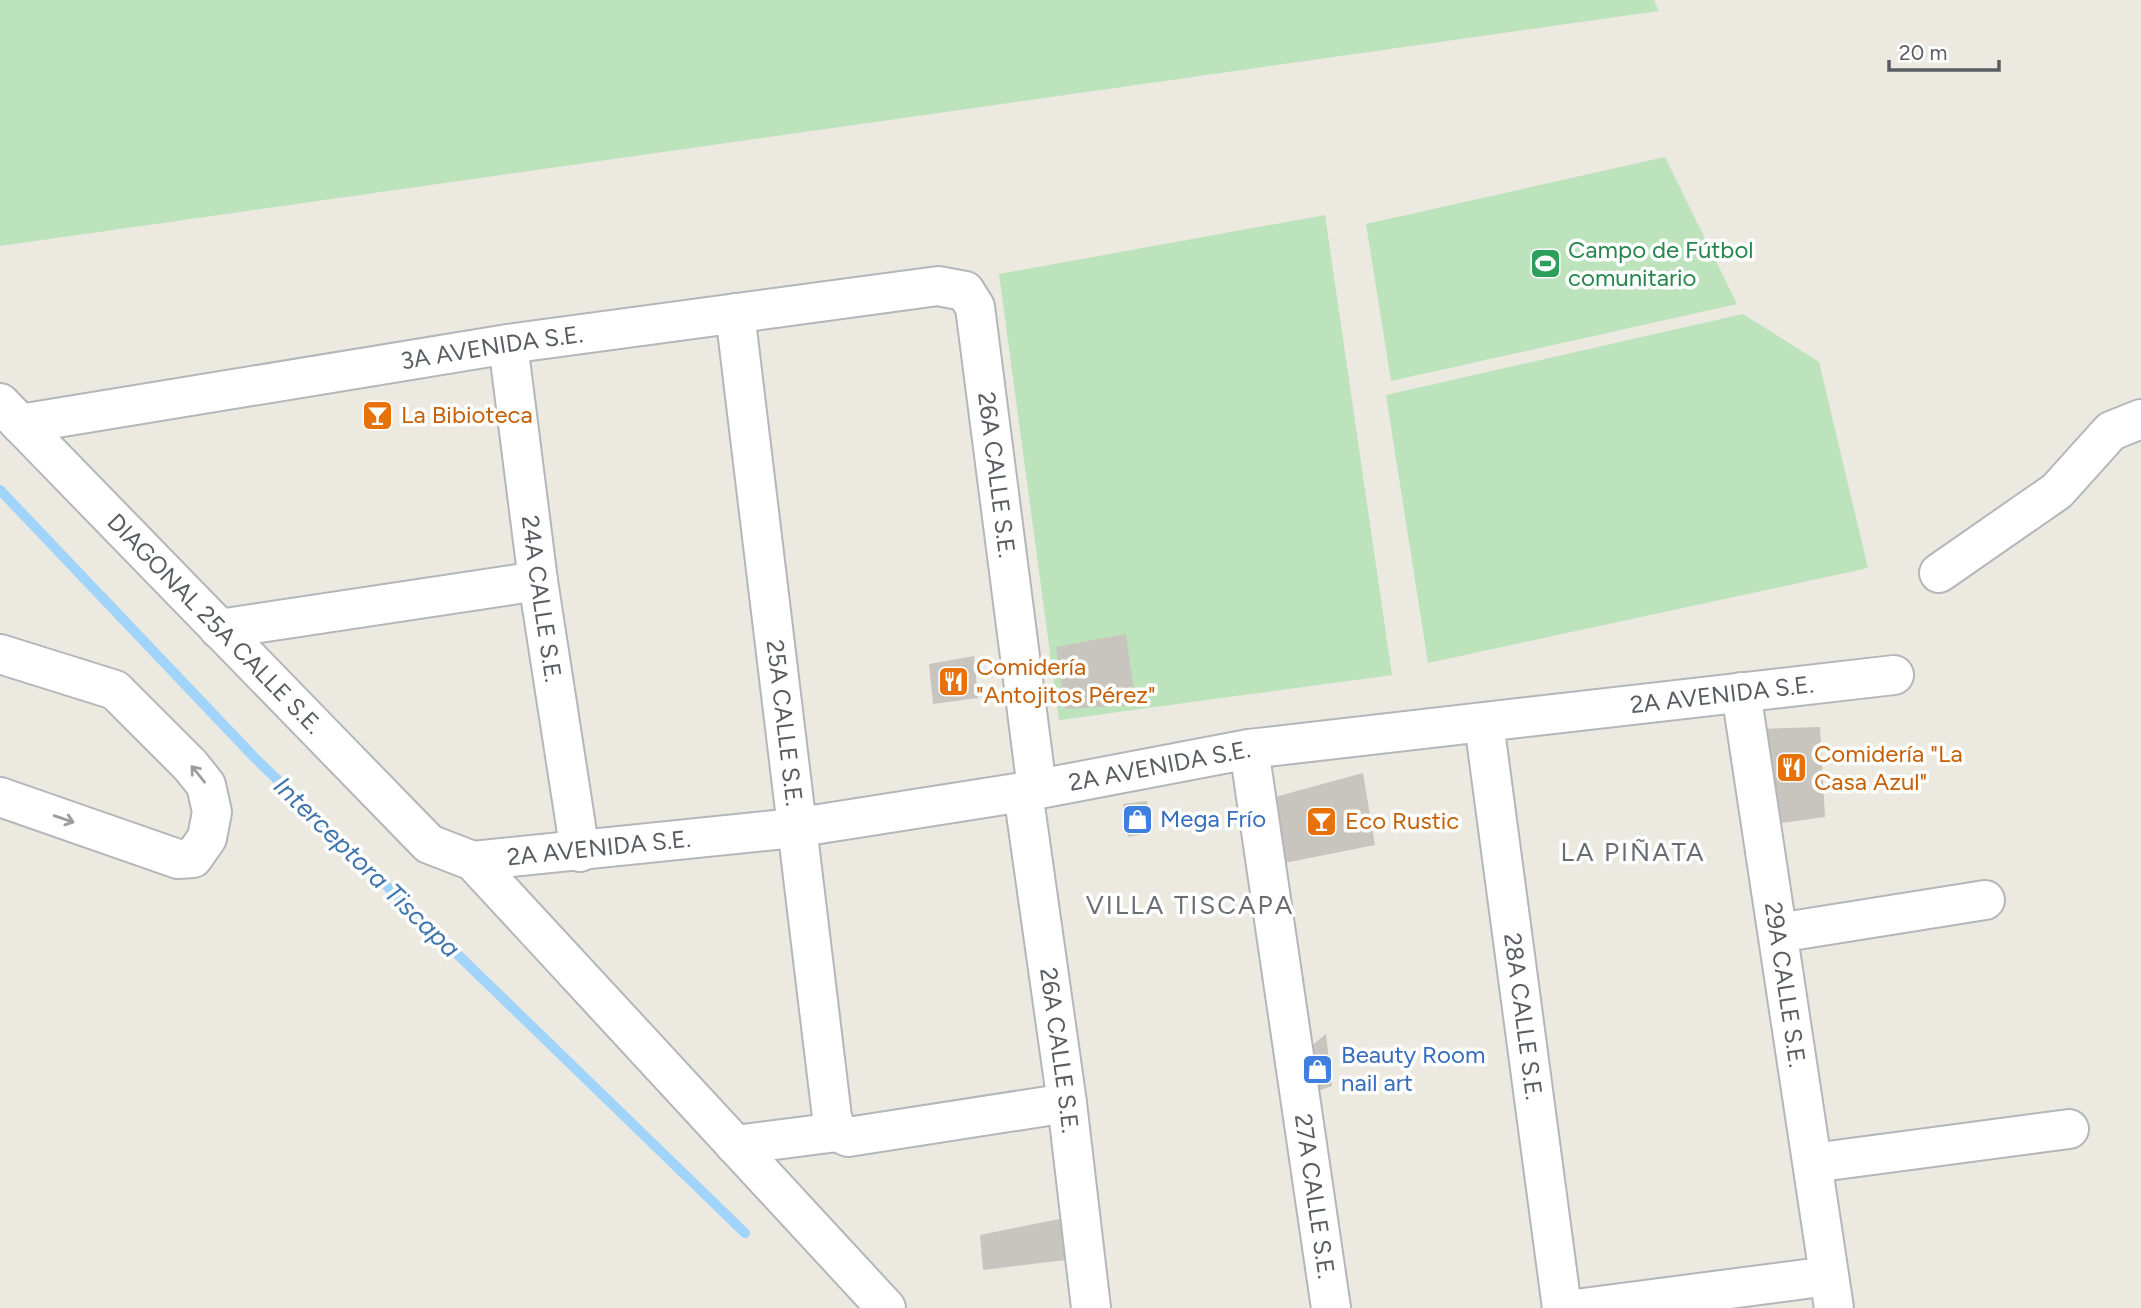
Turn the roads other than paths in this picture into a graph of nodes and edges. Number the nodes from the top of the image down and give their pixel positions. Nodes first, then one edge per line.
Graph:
1 (965, 290) joint
2 (735, 313) junction
3 (508, 344) junction
4 (10, 414) edge
5 (2141, 419) edge
6 (1939, 573) dead end
7 (538, 581) junction
8 (219, 629) junction
9 (0, 654) edge
10 (1894, 675) dead end
11 (1741, 692) junction
12 (1484, 723) junction
13 (1250, 749) junction
14 (1030, 790) junction
15 (0, 797) edge
16 (794, 828) junction
17 (429, 844) joint
18 (580, 852) junction
19 (472, 861) junction
20 (1985, 900) dead end
21 (1778, 933) junction
22 (1066, 1103) junction
23 (2068, 1129) dead end
24 (837, 1132) junction
25 (735, 1144) junction
26 (1813, 1163) junction
27 (1831, 1292) edge
28 (886, 1308) edge
29 (1090, 1308) edge
30 (1331, 1308) edge
31 (1562, 1308) edge
32 (1583, 1308) edge

1 - 2 street, 3A AVENIDA S.E.
1 - 14 street, 26A CALLE S.E.
2 - 3 street, 3A AVENIDA S.E.
2 - 16 street, 25A CALLE S.E.
3 - 4 street, 3A AVENIDA S.E.
3 - 7 street, 24A CALLE S.E.
4 - 8 street, DIAGONAL 25A CALLE S.E.
5 - 6 street
7 - 8 street
7 - 18 street, 24A CALLE S.E.
8 - 17 street, DIAGONAL 25A CALLE S.E.
15 -> 9 street
10 - 11 street, 2A AVENIDA S.E.
11 - 12 street, 2A AVENIDA S.E.
11 - 21 street, 29A CALLE S.E.
12 - 13 street, 2A AVENIDA S.E.
12 - 31 street, 28A CALLE S.E.
13 - 14 street, 2A AVENIDA S.E.
13 - 30 street, 27A CALLE S.E.
14 - 16 street, 2A AVENIDA S.E.
14 - 22 street, 26A CALLE S.E.
16 - 18 street, 2A AVENIDA S.E.
16 - 24 street, 25A CALLE S.E.
17 - 19 street, 2A AVENIDA S.E.
18 - 19 street, 2A AVENIDA S.E.
19 - 25 street
20 - 21 street
21 - 26 street, 29A CALLE S.E.
22 - 24 street
22 - 29 street, 26A CALLE S.E.
23 - 26 street
24 - 25 street
25 - 28 street
26 - 27 street, 29A CALLE S.E.
27 - 32 street

